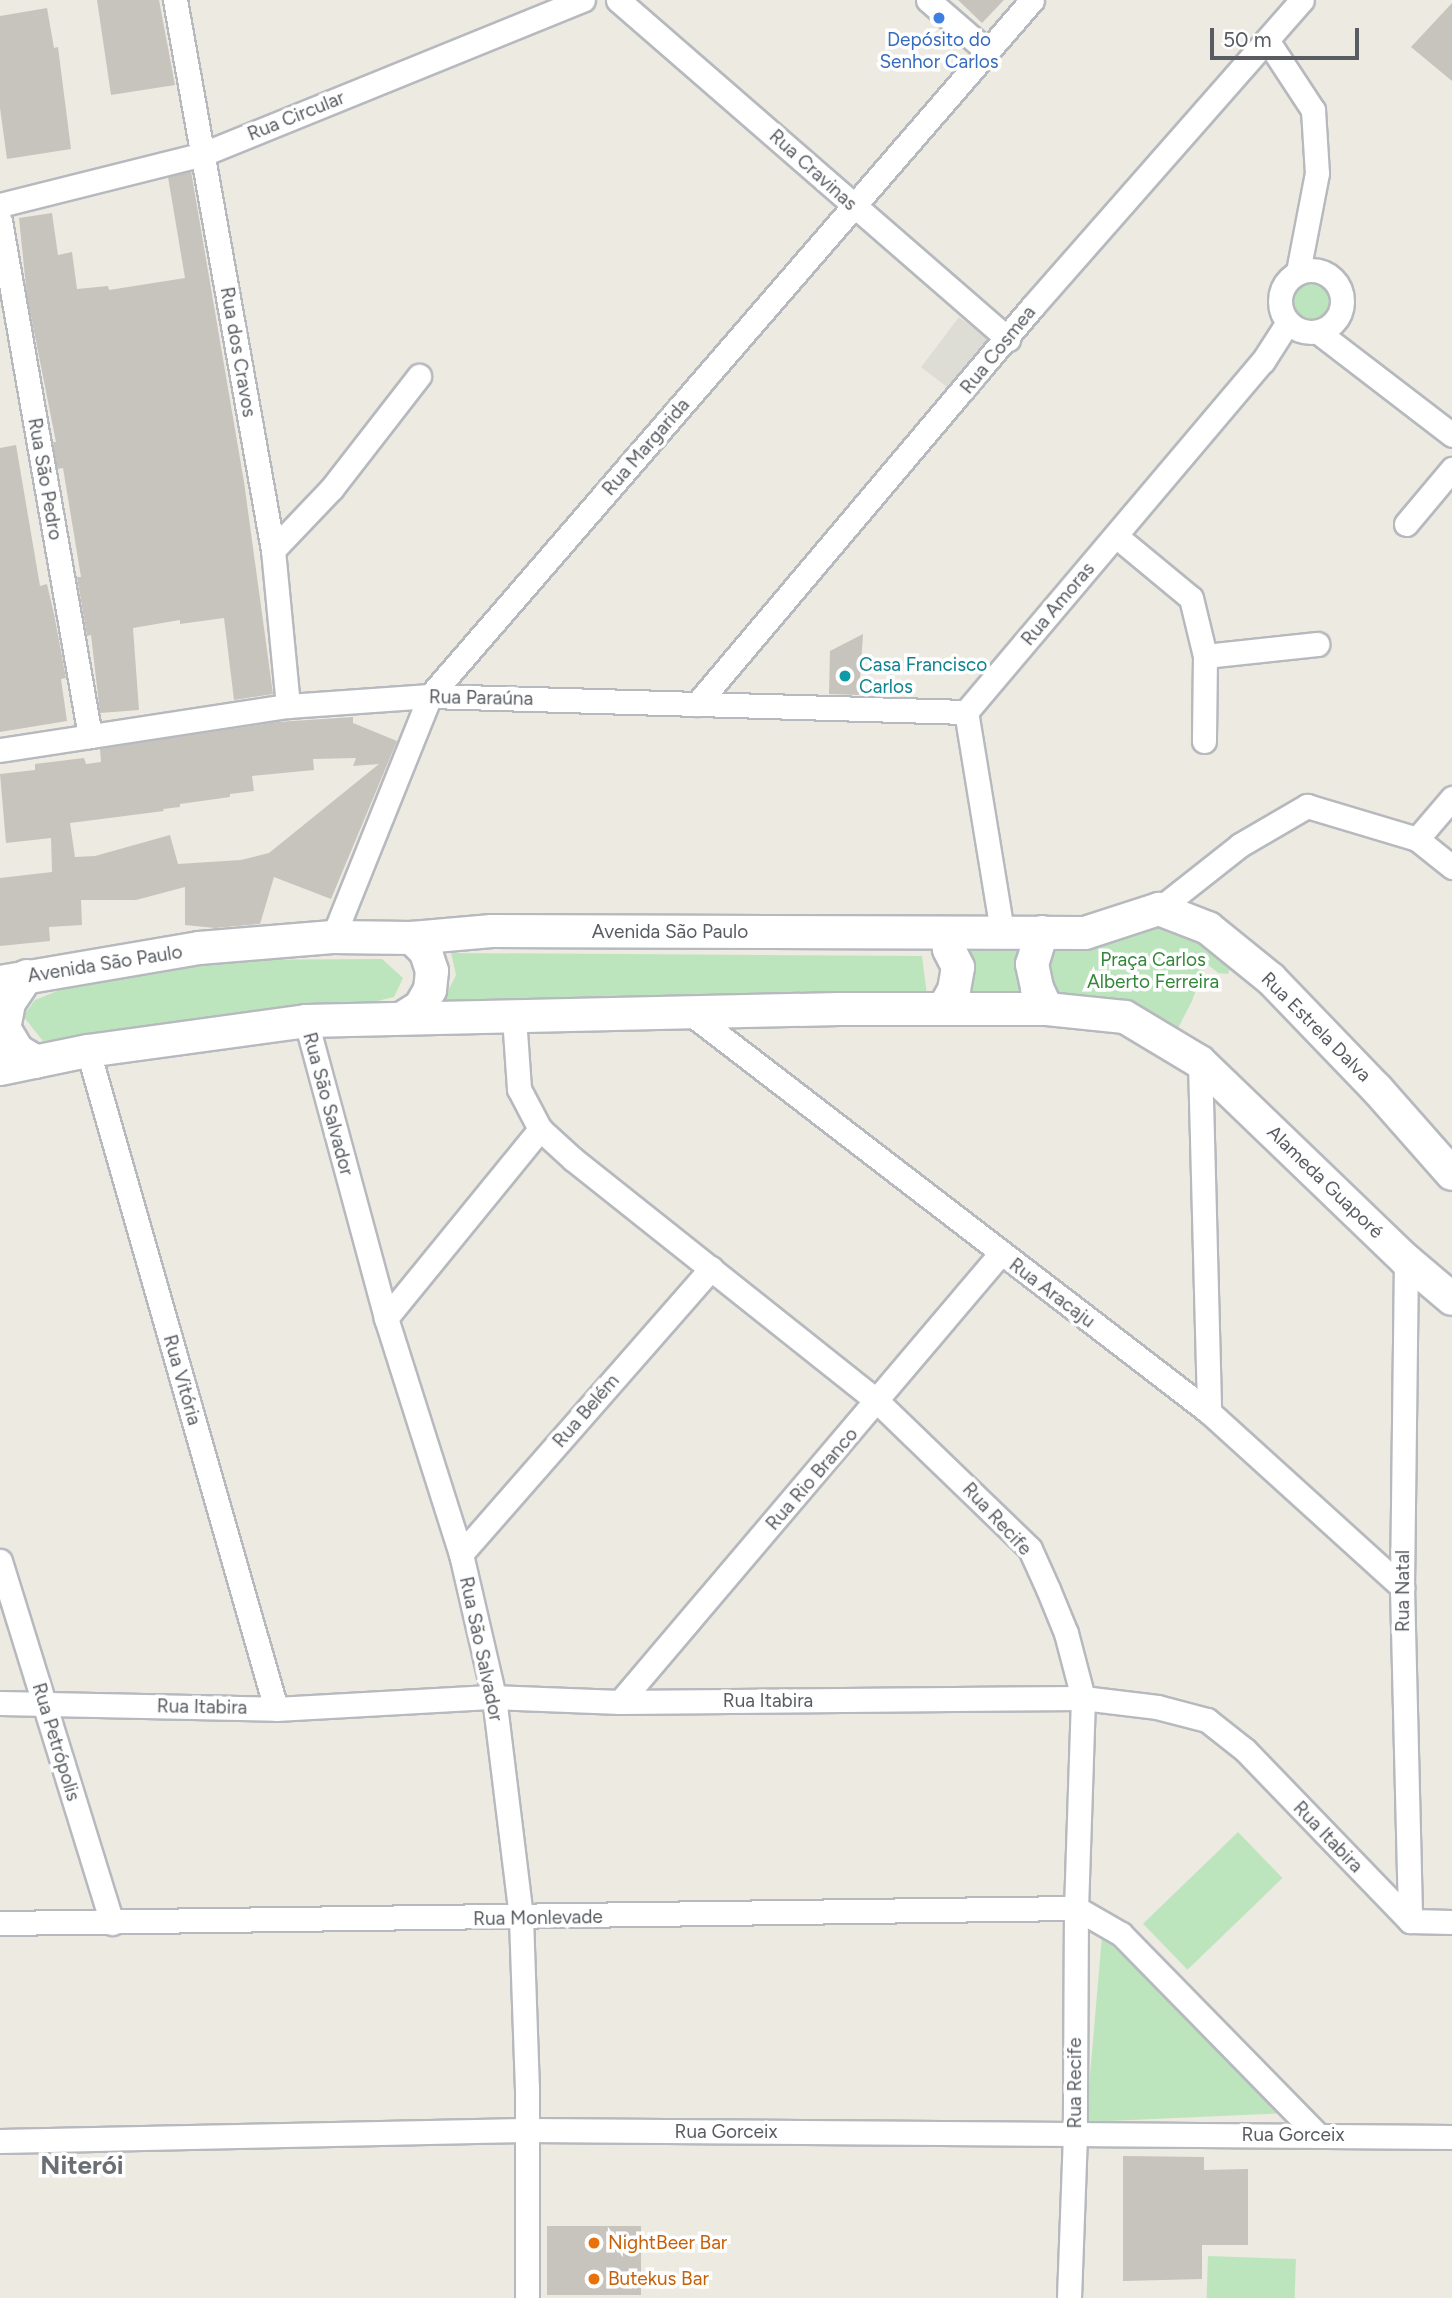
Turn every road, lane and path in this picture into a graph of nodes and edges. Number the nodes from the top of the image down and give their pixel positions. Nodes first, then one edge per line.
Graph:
1 (175, 0) edge
2 (544, 0) edge
3 (618, 0) edge
4 (928, 0) edge
5 (1032, 0) edge
6 (1302, 0) edge
7 (575, 3) edge
8 (1267, 40) junction
9 (987, 51) junction
10 (203, 154) junction
11 (0, 205) edge
12 (855, 208) junction
13 (0, 221) edge
14 (1298, 272) junction
15 (1288, 322) junction
16 (1318, 332) junction
17 (1008, 340) junction
18 (419, 376) dead end
19 (1452, 435) edge
20 (1452, 470) edge
21 (1406, 524) dead end
22 (1116, 536) junction
23 (273, 550) junction
24 (1317, 644) dead end
25 (1205, 656) junction
26 (430, 696) junction
27 (697, 704) junction
28 (288, 706) junction
29 (967, 712) junction
30 (90, 736) junction
31 (1204, 741) dead end
32 (0, 750) edge
33 (1452, 798) edge
34 (1417, 839) junction
35 (1452, 867) edge
36 (1159, 909) junction
37 (1002, 931) junction
38 (1042, 932) junction
39 (947, 934) junction
40 (332, 937) junction
41 (412, 939) junction
42 (13, 979) edge
43 (944, 1008) junction
44 (1047, 1009) junction
45 (690, 1013) junction
46 (404, 1017) junction
47 (514, 1017) junction
48 (306, 1021) junction
49 (88, 1051) junction
50 (36, 1062) junction
51 (1200, 1062) junction
52 (0, 1069) edge
53 (540, 1129) junction
54 (1452, 1174) edge
55 (1000, 1254) junction
56 (1406, 1260) junction
57 (711, 1268) junction
58 (1452, 1299) edge
59 (386, 1318) junction
60 (878, 1402) junction
61 (1209, 1412) junction
62 (461, 1554) junction
63 (0, 1561) edge
64 (1402, 1587) junction
65 (494, 1696) junction
66 (1083, 1698) junction
67 (620, 1702) junction
68 (0, 1703) edge
69 (44, 1703) junction
70 (276, 1709) junction
71 (1076, 1908) junction
72 (521, 1918) junction
73 (1410, 1922) junction
74 (1452, 1922) edge
75 (0, 1923) edge
76 (112, 1923) junction
77 (527, 2130) junction
78 (1075, 2134) junction
79 (1317, 2134) junction
80 (1452, 2137) edge
81 (0, 2141) edge
82 (527, 2298) edge
83 (1069, 2298) edge

1 - 10 street, Rua dos Cravos
2 - 7 street
3 - 12 street, Rua Cravinas
4 - 9 street
5 - 9 street, Rua Margarida
6 - 8 street, Rua Cosmea
7 - 10 street, Rua Circular
8 - 14 street
8 - 17 street, Rua Cosmea
9 - 12 street, Rua Margarida
10 - 11 street, Rua Circular
10 - 23 street, Rua dos Cravos
12 - 17 street, Rua Cravinas
12 - 26 street, Rua Margarida
13 - 30 street, Rua São Pedro
14 - 15 street
14 - 16 street
15 - 16 street
15 - 22 street, Rua Amoras
16 - 19 street
17 - 27 street, Rua Cosmea
18 - 23 street
20 - 21 street
22 - 25 street
22 - 29 street, Rua Amoras
23 - 28 street, Rua dos Cravos
24 - 25 street
25 - 31 street
26 - 27 street, Rua Paraúna
26 - 28 street, Rua Paraúna
26 - 40 street, Rua Margarida
27 - 29 street, Rua Paraúna
28 - 30 street, Rua Paraúna
29 - 37 street
30 - 32 street, Rua Paraúna
33 - 34 street
34 - 35 street
34 - 36 street, Avenida São Paulo
36 - 38 street, Avenida São Paulo
36 - 54 street, Rua Estrela Dalva
37 - 38 street, Avenida São Paulo
37 - 39 street, Avenida São Paulo
38 - 44 street
39 - 41 street, Avenida São Paulo
39 - 43 street
40 - 41 street, Avenida São Paulo
40 - 42 street, Avenida São Paulo
41 - 46 street
42 - 50 street
43 - 44 street
43 - 45 street
44 - 51 street
45 - 47 street
45 - 55 street, Rua Aracaju
46 - 47 street
46 - 48 street
47 - 53 street, Rua Recife
48 - 49 street
48 - 59 street, Rua São Salvador
49 - 50 street
49 - 70 street, Rua Vitória
50 - 52 street
51 - 56 street, Alameda Guaporé
51 - 61 street
53 - 57 street, Rua Recife
53 - 59 street
55 - 60 street, Rua Rio Branco
55 - 61 street, Rua Aracaju
56 - 58 street, Alameda Guaporé
56 - 64 street, Rua Natal
57 - 60 street, Rua Recife
57 - 62 street, Rua Belém
59 - 62 street, Rua São Salvador
60 - 66 street, Rua Recife
60 - 67 street, Rua Rio Branco
61 - 64 street, Rua Aracaju
62 - 65 street, Rua São Salvador
63 - 69 street, Rua Petrópolis
64 - 73 street, Rua Natal
65 - 67 street, Rua Itabira
65 - 70 street, Rua Itabira
65 - 72 street, Rua São Salvador
66 - 67 street, Rua Itabira
66 - 71 street, Rua Recife
66 - 73 street, Rua Itabira
68 - 69 street, Rua Itabira
69 - 70 street, Rua Itabira
69 - 76 street, Rua Petrópolis
71 - 72 street, Rua Monlevade
71 - 78 street, Rua Recife
71 - 79 street
72 - 76 street, Rua Monlevade
72 - 77 street, Rua São Salvador
73 - 74 street
75 - 76 street, Rua Monlevade
77 - 78 street, Rua Gorceix
77 - 81 street, Rua Gorceix
77 - 82 street, Rua São Salvador
78 - 79 street, Rua Gorceix
78 - 83 street, Rua Recife
79 - 80 street, Rua Gorceix

